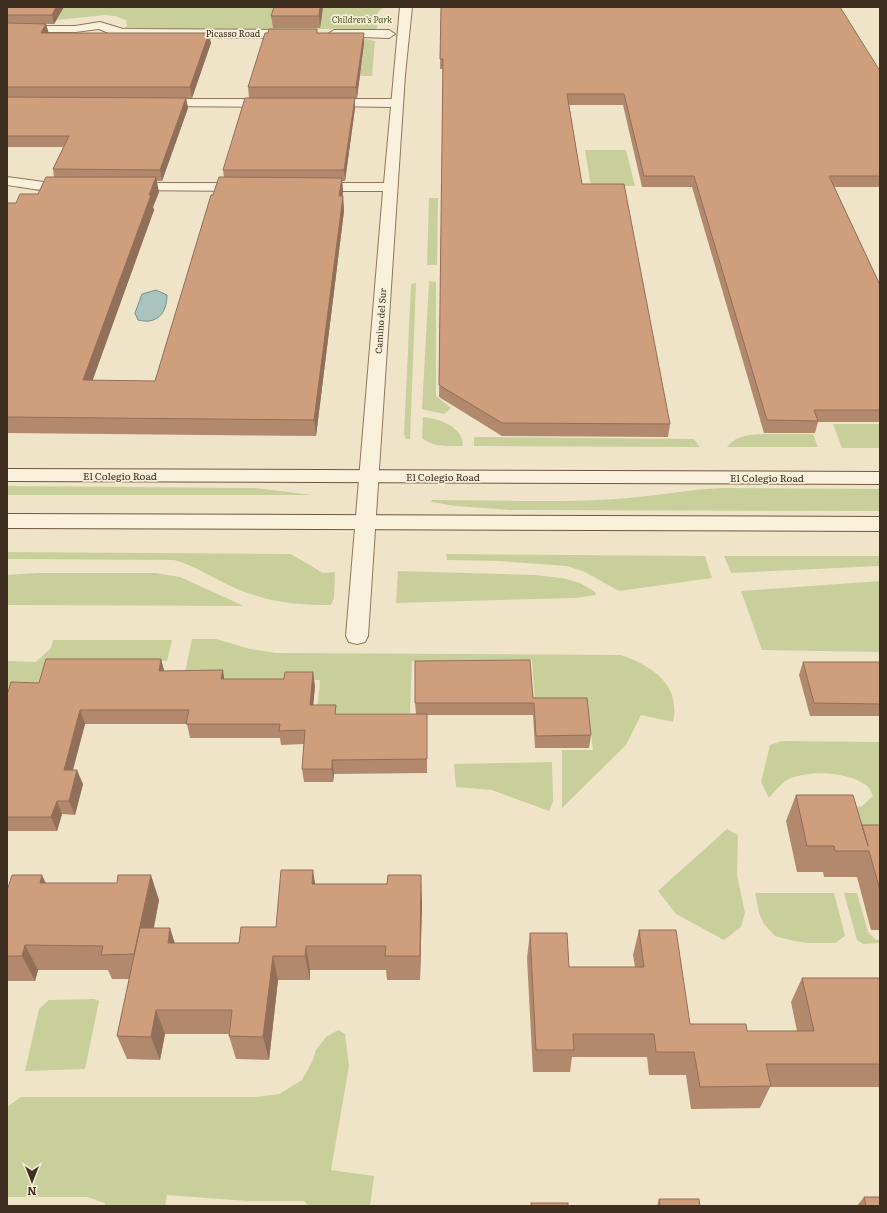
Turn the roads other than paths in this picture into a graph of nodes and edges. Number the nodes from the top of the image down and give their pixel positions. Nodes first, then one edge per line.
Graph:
1 (406, 7) edge
2 (7, 28) edge
3 (308, 34) edge
4 (324, 34) edge
5 (389, 34) dead end
6 (144, 103) edge
7 (285, 103) edge
8 (317, 103) edge
9 (397, 103) junction
10 (7, 181) edge
11 (84, 186) edge
12 (116, 186) edge
13 (258, 186) edge
14 (297, 186) edge
15 (391, 186) junction
16 (7, 476) edge
17 (369, 476) junction
18 (880, 478) edge
19 (7, 520) edge
20 (366, 522) junction
21 (880, 524) edge
22 (357, 636) dead end

1 - 9 street, Camino del Sur
2 - 3 street, Picasso Road
4 - 5 street
6 - 7 street
8 - 9 street
9 - 15 street, Camino del Sur
10 - 11 street
12 - 13 street
14 - 15 street
15 - 17 street, Camino del Sur
16 - 17 street, El Colegio Road
17 - 18 street, El Colegio Road
17 - 20 street, Camino del Sur
19 - 20 street
20 - 21 street
20 - 22 street, Camino del Sur

